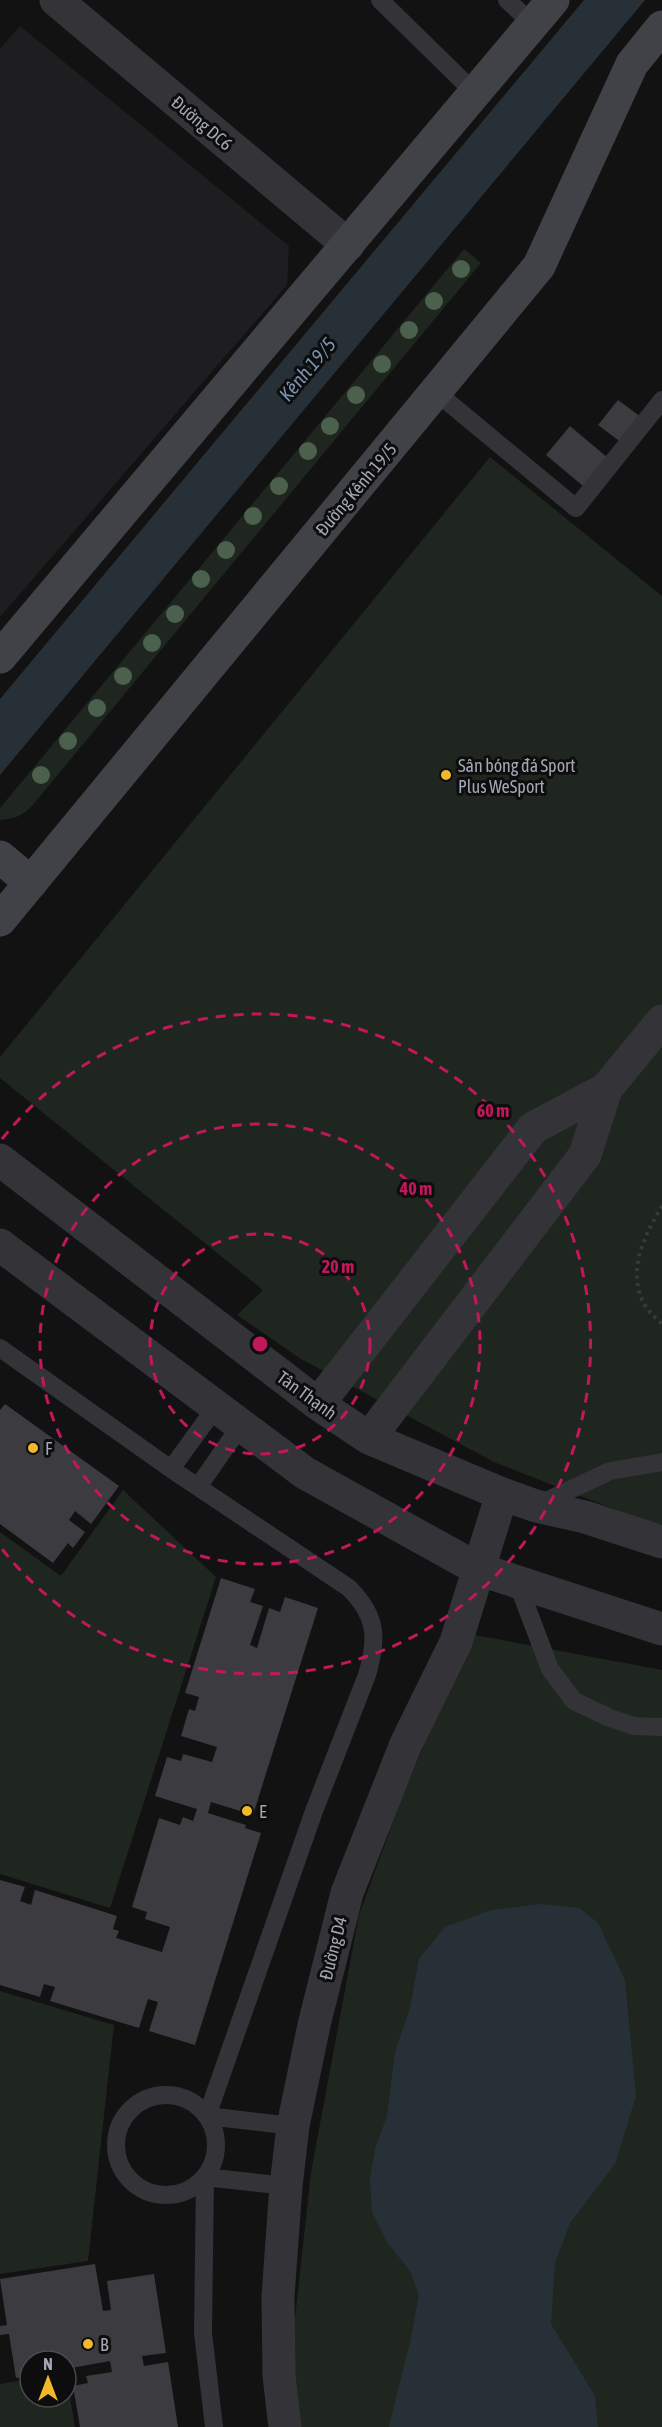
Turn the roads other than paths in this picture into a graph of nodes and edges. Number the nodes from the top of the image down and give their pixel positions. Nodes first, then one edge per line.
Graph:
1 (56, 0) edge
2 (380, 0) edge
3 (507, 0) edge
4 (543, 12) edge
5 (662, 27) edge
6 (475, 93) junction
7 (348, 245) junction
8 (436, 392) junction
9 (662, 400) edge
10 (0, 657) edge
11 (0, 857) edge
12 (31, 883) junction
13 (0, 920) edge
14 (662, 1021) edge
15 (606, 1089) junction
16 (0, 1160) edge
17 (0, 1245) edge
18 (0, 1348) edge
19 (318, 1404) junction
20 (229, 1416) junction
21 (369, 1438) junction
22 (662, 1462) edge
23 (171, 1469) junction
24 (198, 1487) junction
25 (502, 1494) junction
26 (537, 1506) junction
27 (662, 1542) edge
28 (478, 1569) junction
29 (517, 1582) junction
30 (662, 1629) edge
31 (662, 1727) edge
32 (207, 2116) junction
33 (292, 2126) junction
34 (205, 2177) junction
35 (286, 2186) junction
36 (214, 2427) edge
37 (285, 2427) edge

1 - 7 street, Đường DC6
2 - 6 lane
3 - 4 lane
4 - 6 street
5 - 8 street, Đường Kênh 19/5
6 - 7 street
7 - 10 street
8 - 9 lane
8 - 12 street, Đường Kênh 19/5
11 - 12 street
12 - 13 street, Đường Kênh 19/5
14 - 15 street
15 - 19 street
15 - 21 street
16 - 19 street, Tân Thạnh
17 - 20 street
18 - 23 lane
19 - 21 street, Tân Thạnh
20 - 23 lane
20 - 24 lane
20 - 28 street
21 - 25 street, Tân Thạnh
22 - 26 lane
23 - 24 lane
24 - 32 lane
25 - 26 street, Tân Thạnh
25 - 28 street, Đường D4
26 - 27 street, Tân Thạnh
28 - 29 street
28 - 33 street, Đường D4
29 - 30 street
29 - 31 lane
32 - 33 lane
32 - 34 lane
32 - 34 lane
33 - 35 street, Đường D4
34 - 35 lane
34 - 36 lane
35 - 37 street, Đường D4

